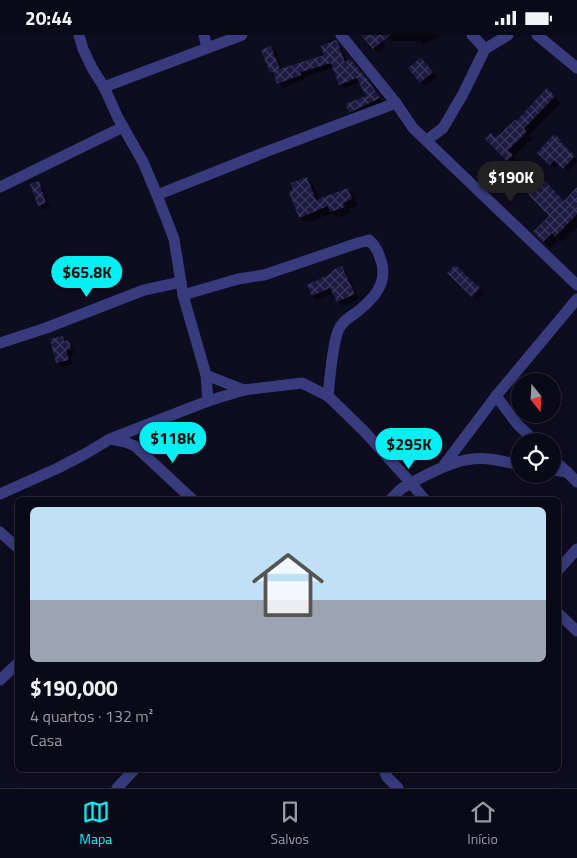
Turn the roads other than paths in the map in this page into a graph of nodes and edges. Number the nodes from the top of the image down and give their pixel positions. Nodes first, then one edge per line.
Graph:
1 (79, 35) edge
2 (204, 35) edge
3 (242, 35) edge
4 (341, 35) edge
5 (472, 35) edge
6 (508, 35) edge
7 (537, 35) edge
8 (207, 48) junction
9 (485, 49) junction
10 (577, 68) edge
11 (104, 87) junction
12 (396, 103) junction
13 (123, 127) junction
14 (427, 141) junction
15 (0, 185) edge
16 (157, 195) junction
17 (181, 282) junction
18 (577, 285) edge
19 (183, 295) junction
20 (577, 299) edge
21 (0, 343) edge
22 (206, 375) junction
23 (244, 390) junction
24 (328, 396) junction
25 (496, 396) junction
26 (208, 401) junction
27 (138, 428) junction
28 (526, 433) edge
29 (110, 439) junction
30 (135, 446) junction
31 (511, 463) edge
32 (444, 465) junction
33 (561, 466) edge
34 (561, 471) edge
35 (567, 472) junction
36 (577, 482) edge
37 (411, 483) junction
38 (0, 495) edge
39 (190, 497) edge
40 (393, 497) edge
41 (423, 497) edge
42 (0, 532) edge
43 (15, 545) edge
44 (577, 549) edge
45 (561, 567) edge
46 (561, 616) edge
47 (577, 631) edge
48 (15, 666) edge
49 (0, 680) edge
50 (132, 772) edge
51 (385, 772) edge
52 (117, 788) edge
53 (398, 788) edge

1 - 11 street
2 - 8 street
3 - 8 street
4 - 12 street
5 - 9 street
6 - 9 street
7 - 10 street
8 - 11 street
9 - 14 street
11 - 13 street
12 - 14 street
12 - 16 street
13 - 15 street
13 - 16 street
14 - 18 street
16 - 17 street
17 - 19 street
17 - 21 street
19 - 22 street
19 - 24 street
20 - 25 street
22 - 23 street
22 - 26 street
23 - 24 street
23 - 26 street
24 - 37 street
25 - 28 street
25 - 32 street
26 - 27 street
27 - 29 street
27 - 30 street
29 - 30 street
29 - 38 street
30 - 39 street
31 - 32 street
32 - 37 street
33 - 35 street
34 - 35 street
35 - 36 street
37 - 40 street
37 - 41 street
42 - 43 street
44 - 45 street
46 - 47 street
48 - 49 street
50 - 52 street
51 - 53 street

